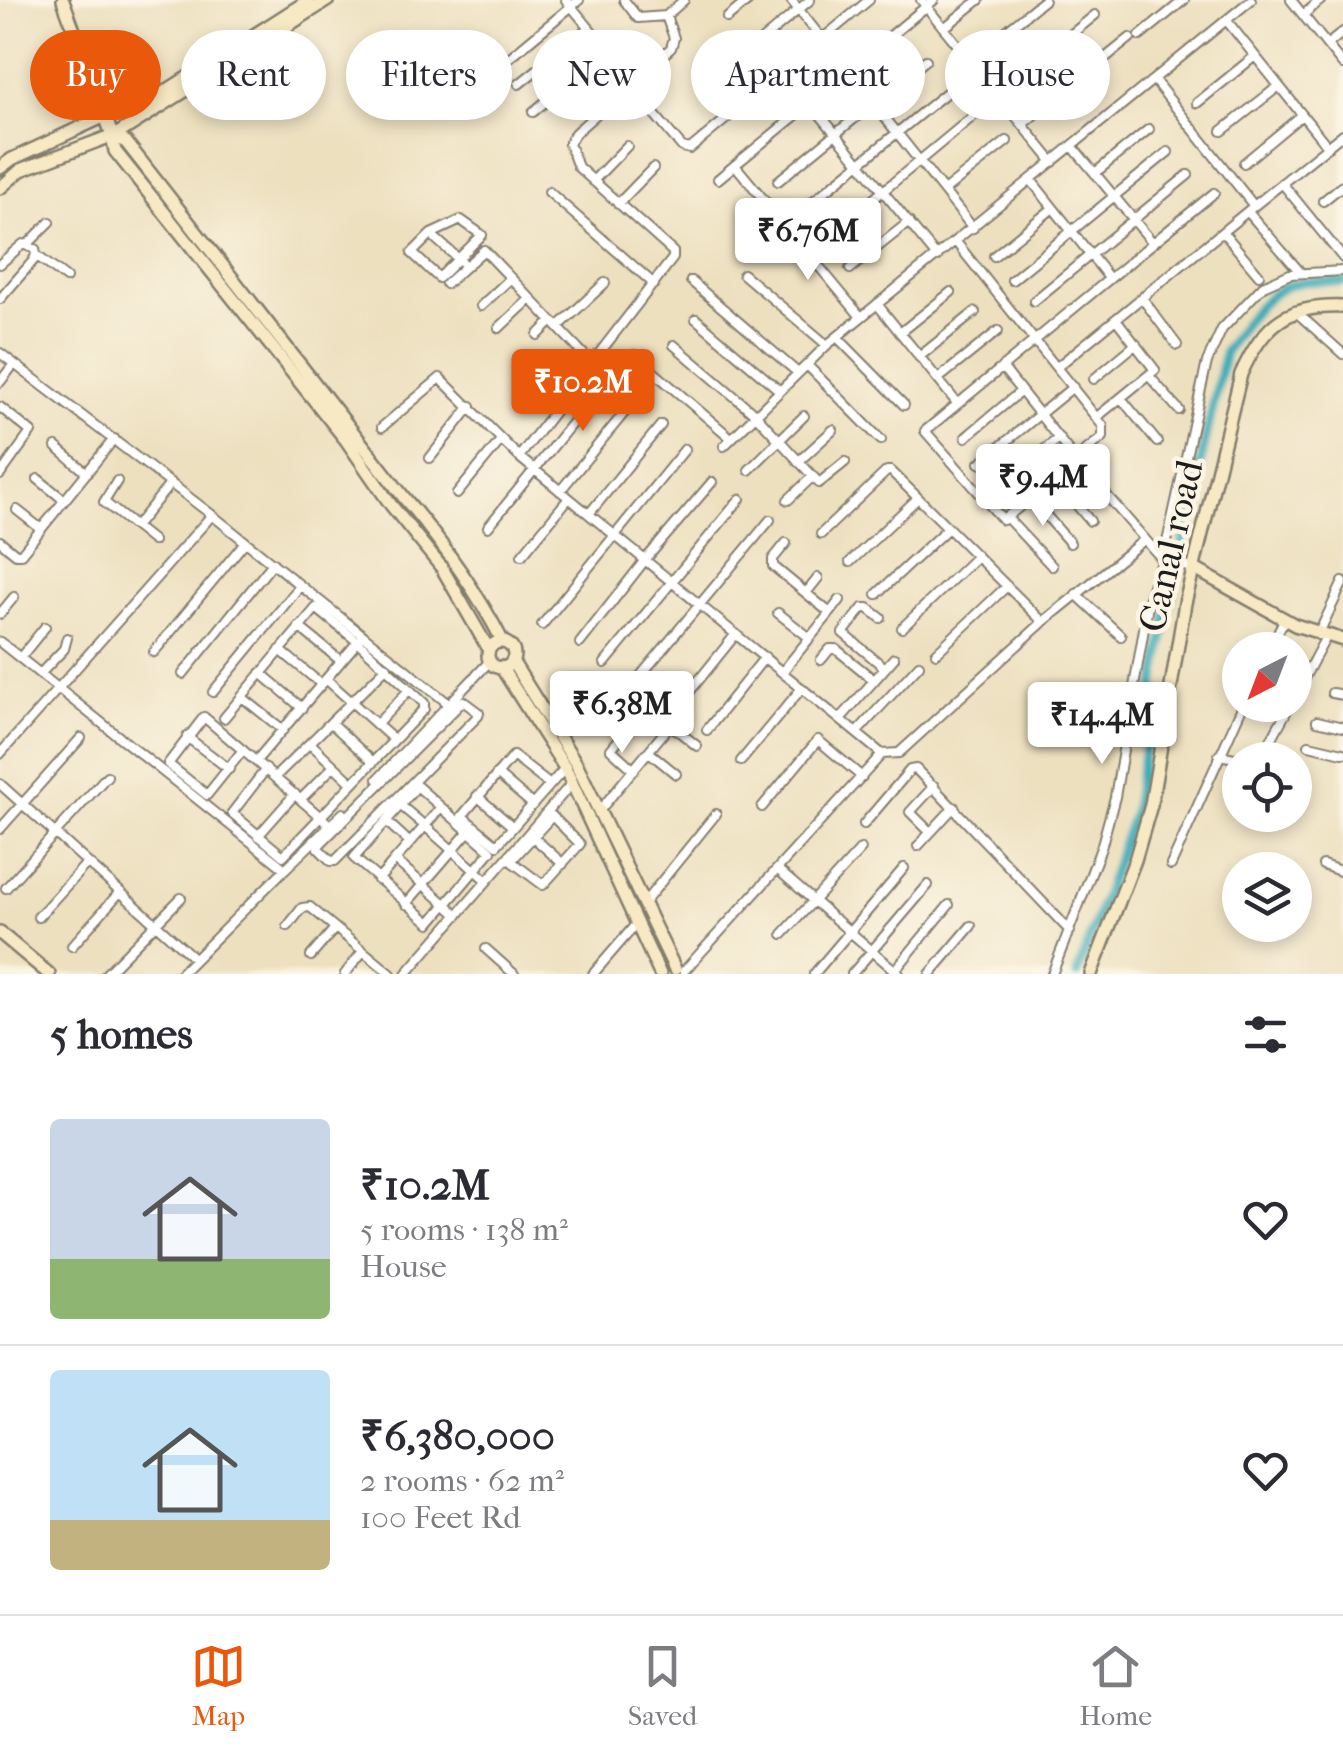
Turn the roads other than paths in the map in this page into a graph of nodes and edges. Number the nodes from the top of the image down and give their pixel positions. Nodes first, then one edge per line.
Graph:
1 (63, 0) edge
2 (309, 0) edge
3 (328, 0) edge
4 (624, 0) edge
5 (684, 0) edge
6 (749, 0) edge
7 (791, 0) edge
8 (810, 0) edge
9 (869, 0) edge
10 (979, 0) edge
11 (1044, 0) edge
12 (1184, 0) edge
13 (1291, 0) edge
14 (1321, 0) edge
15 (1248, 1) edge
16 (572, 2) edge
17 (927, 2) edge
18 (798, 10) junction
19 (1095, 15) dead end
20 (1303, 15) junction
21 (666, 16) junction
22 (728, 18) dead end
23 (1227, 21) junction
24 (590, 28) joint
25 (944, 28) joint
26 (73, 30) edge
27 (670, 30) edge
28 (774, 30) edge
29 (815, 30) edge
30 (833, 30) edge
31 (895, 30) edge
32 (1007, 30) edge
33 (1077, 30) edge
34 (1343, 32) edge
35 (1140, 36) dead end
36 (1130, 38) dead end
37 (1328, 44) junction
38 (512, 54) edge
39 (1255, 56) junction
40 (1343, 65) edge
41 (1154, 80) junction
42 (519, 84) dead end
43 (1279, 86) junction
44 (161, 94) edge
45 (945, 94) edge
46 (1197, 102) dead end
47 (1302, 116) junction
48 (96, 120) edge
49 (104, 120) edge
50 (591, 120) edge
51 (662, 120) edge
52 (723, 120) edge
53 (790, 120) edge
54 (825, 120) edge
55 (854, 120) edge
56 (888, 120) edge
57 (969, 120) edge
58 (1019, 120) edge
59 (1022, 124) junction
60 (1149, 130) dead end
61 (1222, 131) dead end
62 (898, 133) junction
63 (837, 134) junction
64 (1343, 134) edge
65 (112, 135) junction
66 (1007, 141) dead end
67 (627, 146) dead end
68 (1328, 146) junction
69 (1073, 147) junction
70 (1168, 152) dead end
71 (920, 161) junction
72 (1053, 162) junction
73 (862, 163) junction
74 (1244, 163) dead end
75 (735, 165) junction
76 (0, 168) edge
77 (653, 168) dead end
78 (1095, 173) junction
79 (1188, 175) dead end
80 (718, 179) dead end
81 (1031, 180) junction
82 (593, 181) junction
83 (778, 181) dead end
84 (1282, 183) junction
85 (1343, 185) edge
86 (0, 188) edge
87 (944, 191) junction
88 (549, 192) dead end
89 (884, 192) junction
90 (1214, 193) dead end
91 (1115, 196) junction
92 (1323, 200) dead end
93 (618, 204) junction
94 (1053, 208) junction
95 (1251, 209) junction
96 (800, 211) dead end
97 (1134, 219) junction
98 (50, 222) dead end
99 (908, 222) junction
100 (973, 228) junction
101 (1072, 232) junction
102 (1222, 232) junction
103 (436, 238) dead end
104 (824, 240) dead end
105 (956, 242) junction
106 (1153, 242) junction
107 (28, 244) junction
108 (1090, 254) junction
109 (36, 255) junction
110 (994, 256) dead end
111 (937, 257) junction
112 (1343, 258) edge
113 (1, 262) edge
114 (462, 262) junction
115 (850, 269) dead end
116 (1343, 271) edge
117 (1301, 272) junction
118 (742, 274) dead end
119 (1259, 276) dead end
120 (66, 278) dead end
121 (512, 278) junction
122 (1110, 278) junction
123 (1012, 280) dead end
124 (691, 281) dead end
125 (605, 283) dead end
126 (446, 284) dead end
127 (654, 284) junction
128 (951, 292) dead end
129 (530, 298) junction
130 (1142, 298) junction
131 (0, 299) edge
132 (1034, 301) dead end
133 (877, 304) junction
134 (481, 306) dead end
135 (1341, 309) edge
136 (1295, 311) junction
137 (975, 312) dead end
138 (861, 317) junction
139 (696, 319) dead end
140 (1116, 319) junction
141 (555, 324) junction
142 (499, 328) dead end
143 (998, 331) dead end
144 (900, 333) junction
145 (538, 335) dead end
146 (837, 337) junction
147 (1034, 339) junction
148 (1136, 344) junction
149 (674, 345) dead end
150 (828, 345) junction
151 (1177, 345) dead end
152 (0, 353) edge
153 (1343, 354) edge
154 (634, 355) dead end
155 (920, 357) junction
156 (591, 362) junction
157 (14, 364) junction
158 (807, 365) junction
159 (1002, 368) junction
160 (1057, 368) junction
161 (798, 373) junction
162 (1149, 376) junction
163 (1094, 378) dead end
164 (938, 380) junction
165 (606, 381) dead end
166 (0, 382) edge
167 (1073, 387) junction
168 (779, 390) junction
169 (1020, 391) junction
170 (1122, 398) junction
171 (634, 401) dead end
172 (957, 403) junction
173 (904, 405) dead end
174 (471, 406) junction
175 (1178, 410) dead end
176 (1, 411) edge
177 (756, 414) junction
178 (1039, 414) junction
179 (804, 416) dead end
180 (1097, 418) junction
181 (661, 425) dead end
182 (382, 427) dead end
183 (833, 430) dead end
184 (966, 437) dead end
185 (1059, 438) junction
186 (114, 439) junction
187 (502, 440) junction
188 (778, 440) junction
189 (881, 440) dead end
190 (1157, 442) dead end
191 (56, 446) dead end
192 (685, 449) dead end
193 (519, 457) junction
194 (430, 458) dead end
195 (1076, 460) junction
196 (798, 462) junction
197 (844, 462) dead end
198 (980, 463) dead end
199 (536, 470) junction
200 (749, 470) dead end
201 (87, 472) junction
202 (0, 475) edge
203 (812, 477) junction
204 (38, 479) dead end
205 (1055, 479) junction
206 (117, 481) dead end
207 (712, 482) dead end
208 (171, 484) junction
209 (1000, 485) dead end
210 (560, 491) junction
211 (457, 494) dead end
212 (569, 498) junction
213 (918, 498) junction
214 (1031, 498) junction
215 (740, 499) dead end
216 (64, 500) junction
217 (788, 500) dead end
218 (17, 510) dead end
219 (588, 514) junction
220 (212, 516) junction
221 (1007, 518) junction
222 (770, 520) dead end
223 (1090, 520) dead end
224 (136, 527) junction
225 (488, 528) dead end
226 (948, 528) junction
227 (41, 529) junction
228 (822, 534) dead end
229 (614, 536) junction
230 (0, 540) edge
231 (1144, 540) junction
232 (153, 541) dead end
233 (245, 542) junction
234 (786, 543) dead end
235 (1070, 543) dead end
236 (522, 555) dead end
237 (976, 556) junction
238 (644, 560) junction
239 (850, 562) dead end
240 (1162, 563) junction
241 (272, 564) junction
242 (1052, 566) dead end
243 (1191, 569) junction
244 (818, 578) dead end
245 (672, 582) junction
246 (1343, 582) edge
247 (300, 586) junction
248 (1007, 586) junction
249 (806, 593) junction
250 (877, 594) dead end
251 (1076, 594) junction
252 (14, 597) dead end
253 (840, 600) dead end
254 (698, 605) junction
255 (778, 613) dead end
256 (830, 613) junction
257 (0, 614) edge
258 (881, 618) dead end
259 (1284, 620) junction
260 (1043, 622) junction
261 (542, 625) dead end
262 (45, 627) dead end
263 (299, 627) junction
264 (902, 628) dead end
265 (1278, 632) edge
266 (736, 634) junction
267 (1322, 635) junction
268 (1121, 636) dead end
269 (67, 638) dead end
270 (360, 638) junction
271 (810, 638) junction
272 (1343, 640) edge
273 (0, 642) edge
274 (503, 642) junction
275 (580, 643) dead end
276 (280, 650) junction
277 (154, 652) dead end
278 (936, 653) dead end
279 (765, 657) junction
280 (1312, 657) edge
281 (20, 658) junction
282 (894, 658) dead end
283 (394, 660) junction
284 (498, 660) junction
285 (822, 660) dead end
286 (341, 662) junction
287 (605, 662) dead end
288 (919, 665) dead end
289 (386, 668) junction
290 (885, 668) junction
291 (783, 671) junction
292 (261, 673) junction
293 (40, 674) junction
294 (183, 674) dead end
295 (874, 680) junction
296 (323, 682) junction
297 (632, 686) dead end
298 (802, 688) junction
299 (60, 690) junction
300 (410, 690) junction
301 (213, 692) dead end
302 (1332, 693) dead end
303 (242, 696) junction
304 (1343, 696) edge
305 (352, 702) junction
306 (449, 704) junction
307 (678, 706) dead end
308 (302, 708) junction
309 (224, 718) dead end
310 (841, 718) junction
311 (1317, 721) dead end
312 (1235, 722) edge
313 (331, 723) junction
314 (435, 724) junction
315 (671, 724) junction
316 (376, 725) junction
317 (1343, 727) edge
318 (283, 730) junction
319 (707, 730) dead end
320 (858, 731) junction
321 (187, 737) junction
322 (81, 738) dead end
323 (394, 740) junction
324 (453, 742) junction
325 (310, 743) junction
326 (697, 746) dead end
327 (1312, 746) edge
328 (244, 750) junction
329 (649, 752) junction
330 (406, 753) junction
331 (1343, 753) edge
332 (0, 754) edge
333 (882, 754) junction
334 (1219, 755) junction
335 (1222, 756) edge
336 (256, 761) junction
337 (741, 761) dead end
338 (373, 762) junction
339 (334, 766) junction
340 (565, 768) junction
341 (229, 769) junction
342 (266, 769) junction
343 (634, 770) junction
344 (424, 772) junction
345 (496, 774) junction
346 (676, 774) dead end
347 (107, 776) dead end
348 (862, 776) junction
349 (276, 778) junction
350 (573, 782) junction
351 (0, 784) edge
352 (352, 784) junction
353 (376, 784) junction
354 (550, 785) junction
355 (934, 786) junction
356 (477, 796) junction
357 (298, 797) junction
358 (397, 803) junction
359 (22, 804) junction
360 (532, 805) junction
361 (441, 806) junction
362 (762, 807) dead end
363 (954, 807) junction
364 (600, 810) junction
365 (716, 814) dead end
366 (345, 815) junction
367 (320, 816) junction
368 (386, 821) junction
369 (864, 824) dead end
370 (330, 825) junction
371 (424, 826) junction
372 (513, 828) junction
373 (0, 829) edge
374 (469, 831) junction
375 (363, 832) junction
376 (930, 832) junction
377 (54, 833) junction
378 (531, 834) junction
379 (258, 836) junction
380 (410, 843) junction
381 (918, 846) dead end
382 (861, 848) dead end
383 (452, 850) junction
384 (395, 860) junction
385 (87, 863) junction
386 (563, 864) junction
387 (1322, 864) dead end
388 (1171, 865) dead end
389 (904, 868) dead end
390 (285, 870) junction
391 (778, 870) junction
392 (475, 871) junction
393 (1343, 872) edge
394 (378, 880) junction
395 (487, 881) junction
396 (422, 884) junction
397 (928, 884) dead end
398 (6, 888) dead end
399 (120, 892) junction
400 (181, 898) dead end
401 (814, 901) junction
402 (644, 903) junction
403 (406, 904) junction
404 (446, 905) junction
405 (949, 905) dead end
406 (458, 915) junction
407 (38, 918) dead end
408 (637, 923) junction
409 (154, 924) junction
410 (288, 926) dead end
411 (971, 926) dead end
412 (335, 928) junction
413 (850, 932) junction
414 (1070, 932) junction
415 (0, 933) edge
416 (783, 934) dead end
417 (72, 946) dead end
418 (486, 950) dead end
419 (872, 950) junction
420 (364, 951) junction
421 (311, 956) dead end
422 (195, 959) junction
423 (675, 972) edge
424 (896, 973) edge
425 (48, 974) edge
426 (106, 974) edge
427 (180, 974) edge
428 (345, 974) edge
429 (391, 974) edge
430 (406, 974) edge
431 (514, 974) edge
432 (593, 974) edge
433 (814, 974) edge
434 (852, 974) edge
435 (930, 974) edge
436 (1052, 974) edge
437 (1091, 974) edge

1 - 26 street
2 - 44 street
3 - 65 street
4 - 21 street
5 - 21 street
6 - 22 street
7 - 18 street
8 - 18 street
9 - 30 street
10 - 25 street
11 - 32 street
12 - 35 street
13 - 20 street
14 - 20 street
15 - 23 street
16 - 24 street
16 - 38 street
17 - 25 street
17 - 31 street
18 - 28 street
18 - 29 street
19 - 33 street
20 - 37 street
21 - 27 street
23 - 39 street
23 - 41 street
24 - 42 street
34 - 37 street
36 - 59 street
37 - 40 street
39 - 43 street
39 - 46 street
41 - 69 street
41 - 95 street
43 - 47 street
43 - 61 street
45 - 62 street
47 - 68 street
47 - 74 street
48 - 76 street
49 - 65 street
50 - 82 street
51 - 52 street
53 - 75 street
54 - 63 street
55 - 63 street
56 - 62 street
57 - 71 street
58 - 59 street
59 - 72 street
60 - 78 street
62 - 71 street
62 - 73 street
63 - 73 street
63 - 83 street
64 - 68 street
65 - 86 street
65 - 274 street
65 - 284 street
66 - 87 street
67 - 82 street
68 - 84 street
69 - 72 street
69 - 78 street
70 - 91 street
71 - 87 street
71 - 89 street
72 - 81 street
73 - 89 street
73 - 96 street
75 - 80 street
75 - 138 street
77 - 93 street
78 - 91 street
79 - 97 street
81 - 94 street
81 - 100 street
82 - 93 street
84 - 95 street
84 - 112 street
85 - 92 street
87 - 100 street
88 - 127 street
89 - 99 street
89 - 104 street
90 - 106 street
91 - 97 street
91 - 101 street
93 - 127 street
94 - 101 street
94 - 110 street
95 - 102 street
95 - 117 street
97 - 106 street
97 - 108 street
98 - 107 street
99 - 111 street
99 - 115 street
100 - 105 street
101 - 108 street
101 - 123 street
102 - 119 street
102 - 130 street
103 - 114 street
105 - 111 street
105 - 147 street
106 - 122 street
107 - 109 street
107 - 113 street
108 - 122 street
108 - 132 street
109 - 120 street
109 - 131 street
111 - 133 street
114 - 114 street
114 - 121 street
114 - 126 street
116 - 117 street
117 - 240 street, Canal road
118 - 150 street
121 - 129 street
121 - 134 street
122 - 147 street
124 - 161 street
125 - 141 street
127 - 156 street
128 - 144 street
129 - 141 street
129 - 142 street
130 - 140 street
130 - 151 street
133 - 138 street
133 - 144 street
135 - 136 street
136 - 153 street
136 - 243 street, Canal road
137 - 155 street
138 - 146 street
139 - 168 street
140 - 148 street
140 - 160 street
141 - 145 street
141 - 156 street
143 - 164 street
144 - 155 street
146 - 150 street
146 - 173 street
147 - 159 street
147 - 160 street
148 - 162 street
148 - 163 street
149 - 177 street
150 - 158 street
152 - 157 street
154 - 177 street
155 - 164 street
156 - 193 street
157 - 166 street
157 - 186 street
158 - 161 street
158 - 189 street
159 - 169 street
159 - 172 street
160 - 167 street
161 - 168 street
162 - 170 street
162 - 175 street
164 - 172 street
165 - 199 street
167 - 178 street
167 - 180 street
168 - 177 street
169 - 178 street
169 - 184 street
170 - 180 street
170 - 190 street
171 - 210 street
172 - 221 street
174 - 182 street
174 - 187 street
174 - 194 street
176 - 202 street
177 - 188 street
178 - 185 street
178 - 198 street
179 - 188 street
180 - 195 street
181 - 219 street
183 - 196 street
185 - 195 street
185 - 209 street
186 - 201 street
186 - 208 street
187 - 193 street
187 - 211 street
188 - 196 street
188 - 200 street
191 - 201 street
192 - 229 street
193 - 199 street
195 - 205 street
195 - 231 street
196 - 203 street
197 - 203 street
199 - 210 street
199 - 225 street
201 - 216 street
203 - 217 street
204 - 216 street
205 - 214 street
205 - 223 street
206 - 224 street
207 - 238 street
208 - 220 street
208 - 224 street
210 - 212 street
212 - 219 street
212 - 236 street
213 - 226 street
213 - 228 street
213 - 239 street
214 - 221 street
214 - 235 street
215 - 245 street
216 - 227 street
218 - 227 street
219 - 229 street
220 - 233 street
220 - 299 street
221 - 242 street
222 - 254 street
224 - 232 street
226 - 237 street
226 - 250 street
227 - 230 street
229 - 238 street
229 - 261 street
231 - 240 street
231 - 251 street
233 - 241 street
233 - 277 street
234 - 249 street
237 - 248 street
237 - 264 street
238 - 245 street
238 - 275 street
240 - 243 street
240 - 414 street, Canal road
241 - 247 street
241 - 294 street
243 - 259 street
243 - 437 street, Canal road
244 - 249 street
245 - 254 street
245 - 287 street
246 - 267 street
247 - 270 street
247 - 301 street
248 - 260 street
248 - 278 street
249 - 256 street
251 - 260 street
251 - 268 street
252 - 257 street
253 - 256 street
254 - 266 street
254 - 297 street
255 - 271 street
256 - 271 street
258 - 290 street
259 - 265 street
259 - 267 street
260 - 333 street
262 - 281 street
263 - 270 street
263 - 276 street
263 - 286 street
266 - 279 street
266 - 307 street
267 - 272 street
267 - 280 street
269 - 293 street
270 - 283 street
270 - 286 street
270 - 289 street
271 - 291 street
273 - 281 street
274 - 284 street
274 - 284 street
276 - 292 street
276 - 296 street
279 - 291 street
279 - 319 street
281 - 293 street
282 - 290 street
283 - 289 street
283 - 306 street
284 - 306 street
284 - 340 street
284 - 364 street
285 - 295 street
286 - 296 street
288 - 320 street
289 - 300 street
289 - 305 street
290 - 295 street
291 - 298 street
292 - 303 street
292 - 308 street
293 - 299 street
295 - 310 street
296 - 305 street
296 - 308 street
298 - 310 street
298 - 337 street
299 - 332 street
299 - 390 street
300 - 316 street
300 - 323 street
302 - 304 street
303 - 309 street
303 - 318 street
305 - 313 street
305 - 316 street
306 - 314 street
308 - 318 street
310 - 320 street
311 - 317 street
312 - 334 street
313 - 325 street
313 - 338 street
314 - 324 street
314 - 324 street
314 - 330 street
315 - 326 street
315 - 329 street
315 - 343 street
316 - 323 street
318 - 336 street
320 - 333 street
321 - 328 street
321 - 341 street
321 - 341 street
322 - 359 street
323 - 338 street
324 - 344 street
325 - 339 street
325 - 349 street
327 - 331 street
328 - 336 street
328 - 341 street
329 - 343 street
329 - 346 street
330 - 344 street
330 - 353 street
333 - 348 street
334 - 335 street
334 - 388 street
336 - 342 street
338 - 352 street
339 - 352 street
339 - 357 street
340 - 350 street
340 - 354 street
342 - 349 street
342 - 379 street
343 - 364 street
344 - 358 street
345 - 354 street
345 - 356 street
345 - 360 street
347 - 377 street
348 - 362 street
348 - 391 street
349 - 357 street
350 - 378 street
350 - 408 street
351 - 359 street
352 - 367 street
353 - 358 street
353 - 366 street
354 - 360 street
355 - 363 street
355 - 369 street
355 - 376 street
356 - 372 street
356 - 372 street
357 - 367 street
357 - 379 street
358 - 361 street
358 - 368 street
358 - 371 street
358 - 375 street
359 - 373 street
359 - 377 street
360 - 372 street
361 - 371 street
361 - 374 street
363 - 376 street
363 - 414 street
364 - 402 street
365 - 402 street
366 - 370 street
366 - 375 street
366 - 375 street
367 - 370 street
367 - 379 street
368 - 380 street
368 - 394 street
370 - 390 street
371 - 380 street
371 - 383 street
374 - 383 street
374 - 392 street
376 - 381 street
377 - 385 street
377 - 398 street
378 - 386 street
378 - 386 street
378 - 386 street
378 - 395 street
380 - 384 street
382 - 401 street
383 - 392 street
383 - 396 street
384 - 394 street
384 - 396 street
385 - 399 street
385 - 407 street
387 - 393 street
389 - 413 street
390 - 422 street
391 - 401 street
391 - 423 street
392 - 395 street
392 - 404 street
394 - 403 street
395 - 406 street
396 - 403 street
396 - 404 street
397 - 419 street
399 - 409 street
399 - 417 street
400 - 409 street
401 - 413 street
401 - 416 street
402 - 423 street
403 - 404 street
404 - 406 street
405 - 424 street
406 - 430 street
408 - 423 street
408 - 432 street
409 - 422 street
409 - 426 street
410 - 412 street
411 - 435 street
412 - 420 street
412 - 421 street
413 - 419 street
413 - 433 street
414 - 436 street, Canal road
415 - 425 street
418 - 431 street
419 - 424 street
419 - 434 street
420 - 428 street
420 - 429 street
422 - 427 street

